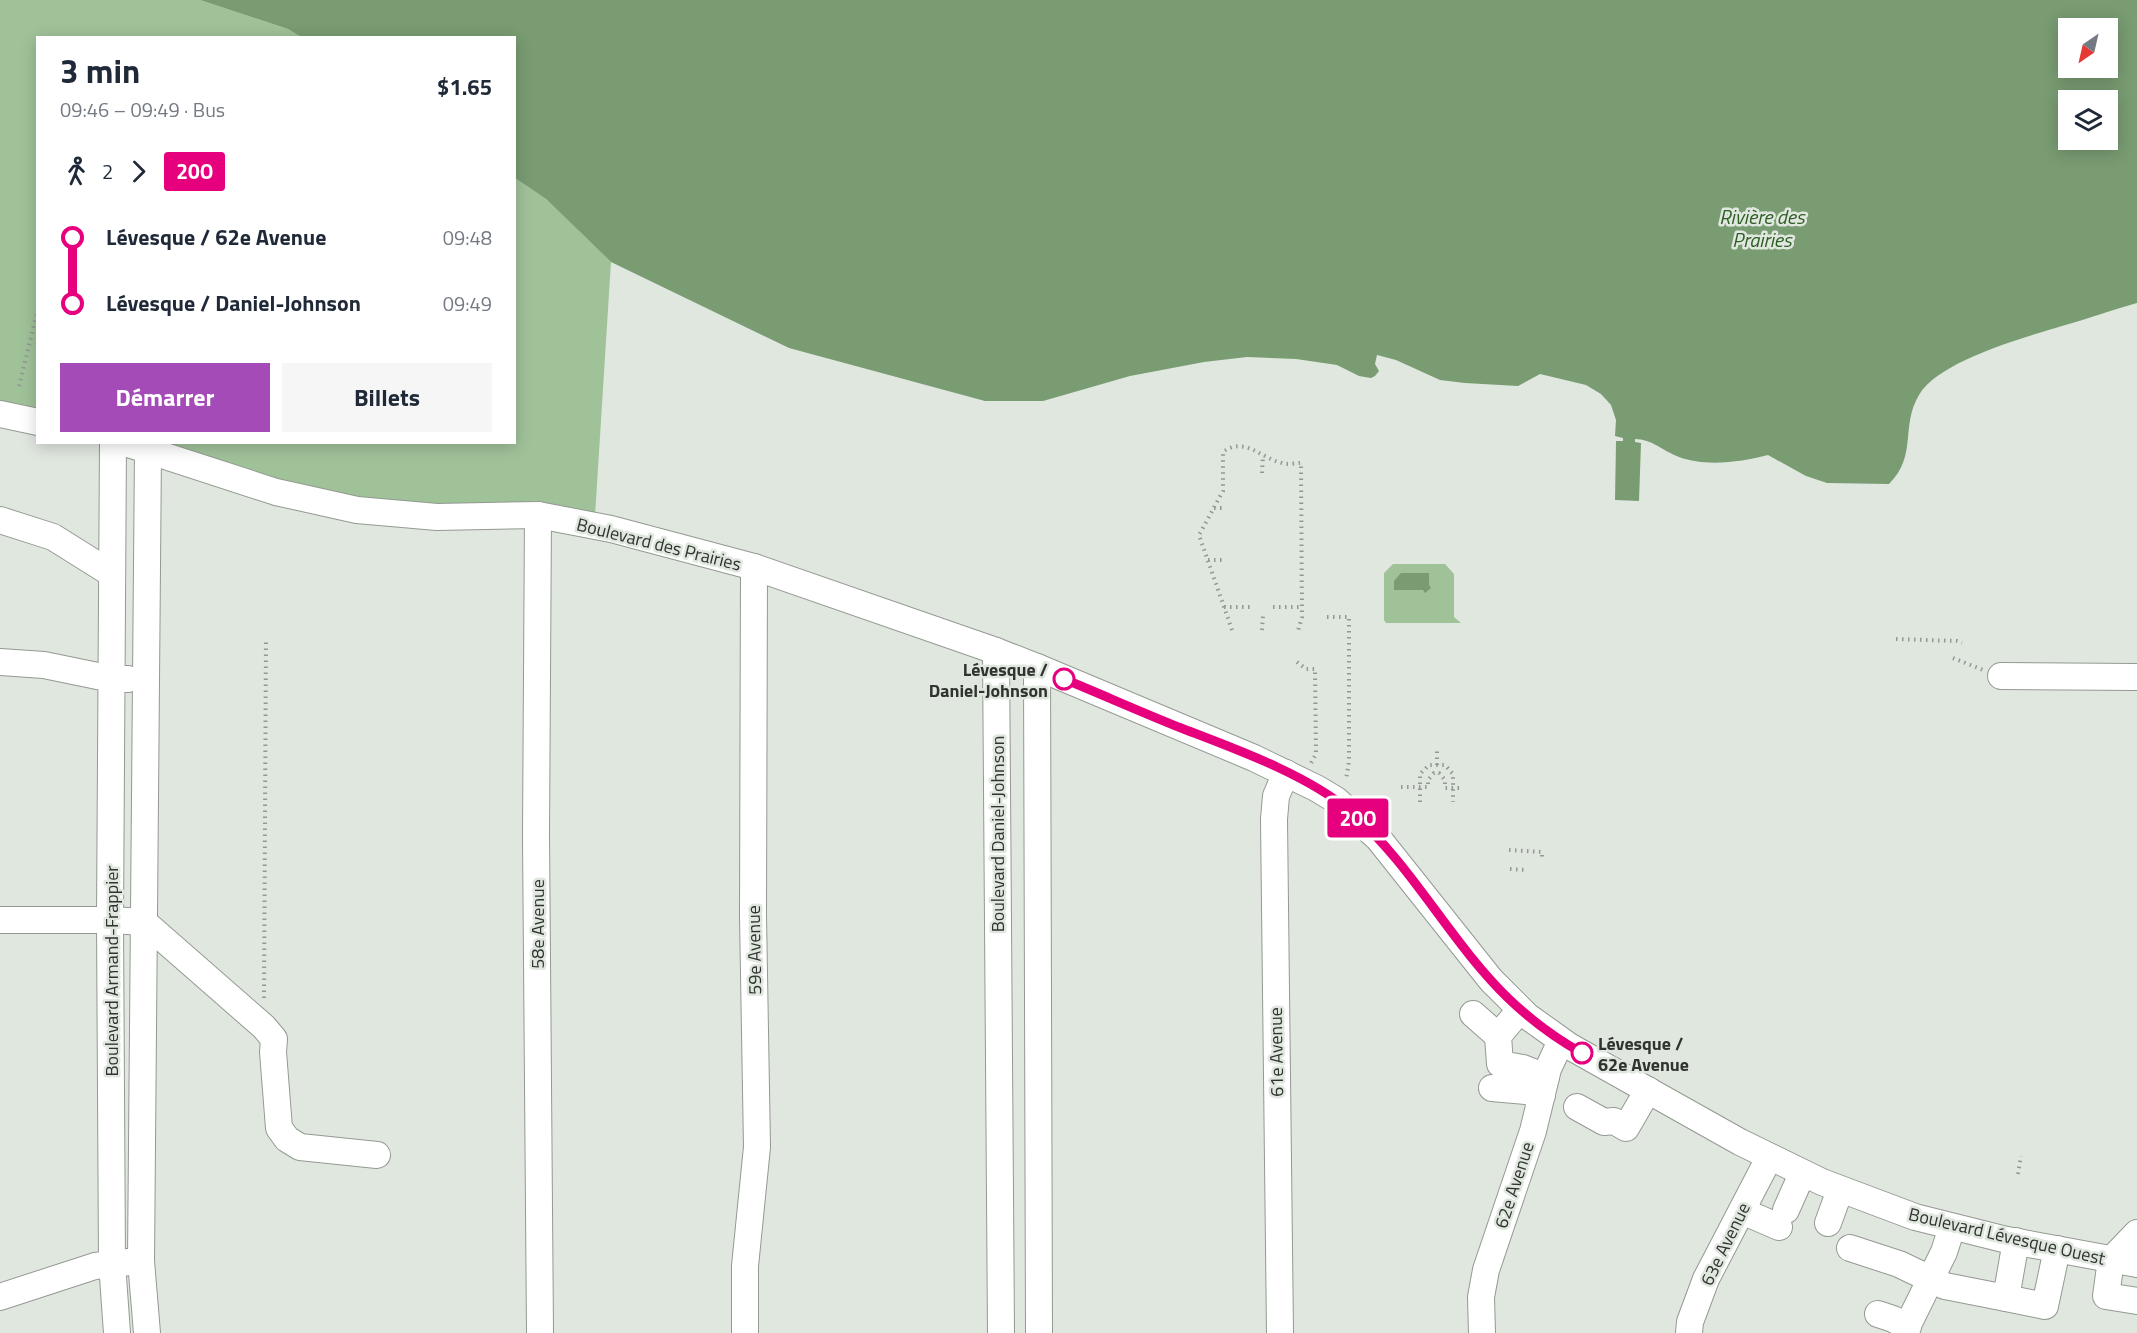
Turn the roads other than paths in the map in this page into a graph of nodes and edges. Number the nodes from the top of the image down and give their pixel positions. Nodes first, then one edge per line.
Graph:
1 (0, 414) edge
2 (36, 422) edge
3 (113, 444) edge
4 (128, 444) edge
5 (148, 450) junction
6 (538, 515) junction
7 (0, 520) edge
8 (754, 567) junction
9 (112, 574) junction
10 (996, 651) junction
11 (0, 662) edge
12 (1037, 667) junction
13 (2001, 676) road end
14 (2137, 677) edge
15 (112, 679) junction
16 (146, 679) junction
17 (1177, 726) joint
18 (1298, 770) junction
19 (0, 920) edge
20 (110, 920) junction
21 (144, 922) junction
22 (1521, 1010) junction
23 (1473, 1014) dead end
24 (999, 1017) junction
25 (1038, 1020) junction
26 (1498, 1035) junction
27 (1562, 1041) junction
28 (1544, 1086) junction
29 (1492, 1088) dead end
30 (1648, 1090) junction
31 (1577, 1107) dead end
32 (377, 1155) dead end
33 (1768, 1158) junction
34 (1802, 1174) junction
35 (1839, 1190) junction
36 (1742, 1211) junction
37 (1828, 1223) dead end
38 (1952, 1227) junction
39 (2137, 1233) edge
40 (2016, 1241) junction
41 (1850, 1248) dead end
42 (2057, 1250) junction
43 (2111, 1260) junction
44 (141, 1261) junction
45 (112, 1263) junction
46 (2137, 1264) edge
47 (1930, 1281) junction
48 (1000, 1286) junction
49 (1039, 1287) junction
50 (0, 1297) edge
51 (2006, 1298) junction
52 (2137, 1301) edge
53 (1878, 1314) dead end
54 (1906, 1330) edge
55 (117, 1333) edge
56 (147, 1333) edge
57 (540, 1333) edge
58 (745, 1333) edge
59 (1001, 1333) edge
60 (1039, 1333) edge
61 (1280, 1333) edge
62 (1482, 1333) edge
63 (1689, 1333) edge

1 - 2 street
3 - 9 street, Boulevard Armand-Frappier
4 - 5 street, Boulevard des Prairies
5 - 6 street, Boulevard des Prairies
5 - 16 street, Boulevard Armand-Frappier
6 - 8 street, Boulevard des Prairies
6 - 57 street, 58e Avenue
7 - 9 street
8 - 10 street, Boulevard des Prairies
8 - 58 street, 59e Avenue
9 - 15 street, Boulevard Armand-Frappier
10 - 12 street, Boulevard des Prairies
10 - 24 street, Boulevard Daniel-Johnson
11 - 15 street
12 - 17 street, Boulevard des Prairies
12 - 25 street
13 - 14 street
15 - 16 street
15 - 20 street, Boulevard Armand-Frappier
16 - 21 street, Boulevard Armand-Frappier
17 - 18 street, Boulevard Lévesque Ouest
18 - 22 street, Boulevard Lévesque Ouest
18 - 61 street, 61e Avenue
19 - 20 street
20 - 21 street
20 - 45 street, Boulevard Armand-Frappier
21 - 32 street
21 - 44 street, Boulevard Armand-Frappier
22 - 26 street
22 - 27 street, Boulevard Lévesque Ouest
23 - 26 street
24 - 25 street
24 - 48 street, Boulevard Daniel-Johnson
25 - 49 street
26 - 28 street
27 - 28 street, 62e Avenue
27 - 30 street, Boulevard Lévesque Ouest
28 - 29 street
28 - 62 street, 62e Avenue
30 - 31 street
30 - 33 street, Boulevard Lévesque Ouest
33 - 34 street, Boulevard Lévesque Ouest
33 - 36 street, 63e Avenue
34 - 35 street, Boulevard Lévesque Ouest
34 - 36 street
35 - 37 street
35 - 38 street, Boulevard Lévesque Ouest
36 - 63 street, 63e Avenue
38 - 40 street, Boulevard Lévesque Ouest
38 - 47 street
39 - 43 street
40 - 42 street, Boulevard Lévesque Ouest
40 - 51 street
41 - 47 street
42 - 43 street, Boulevard Lévesque Ouest
42 - 51 street
43 - 46 street, Boulevard Lévesque Ouest
43 - 52 street
44 - 45 street
44 - 56 street, Boulevard Armand-Frappier
45 - 50 street
45 - 55 street, Boulevard Armand-Frappier
47 - 51 street
47 - 54 street
48 - 49 street
48 - 59 street, Boulevard Daniel-Johnson
49 - 60 street
53 - 54 street

